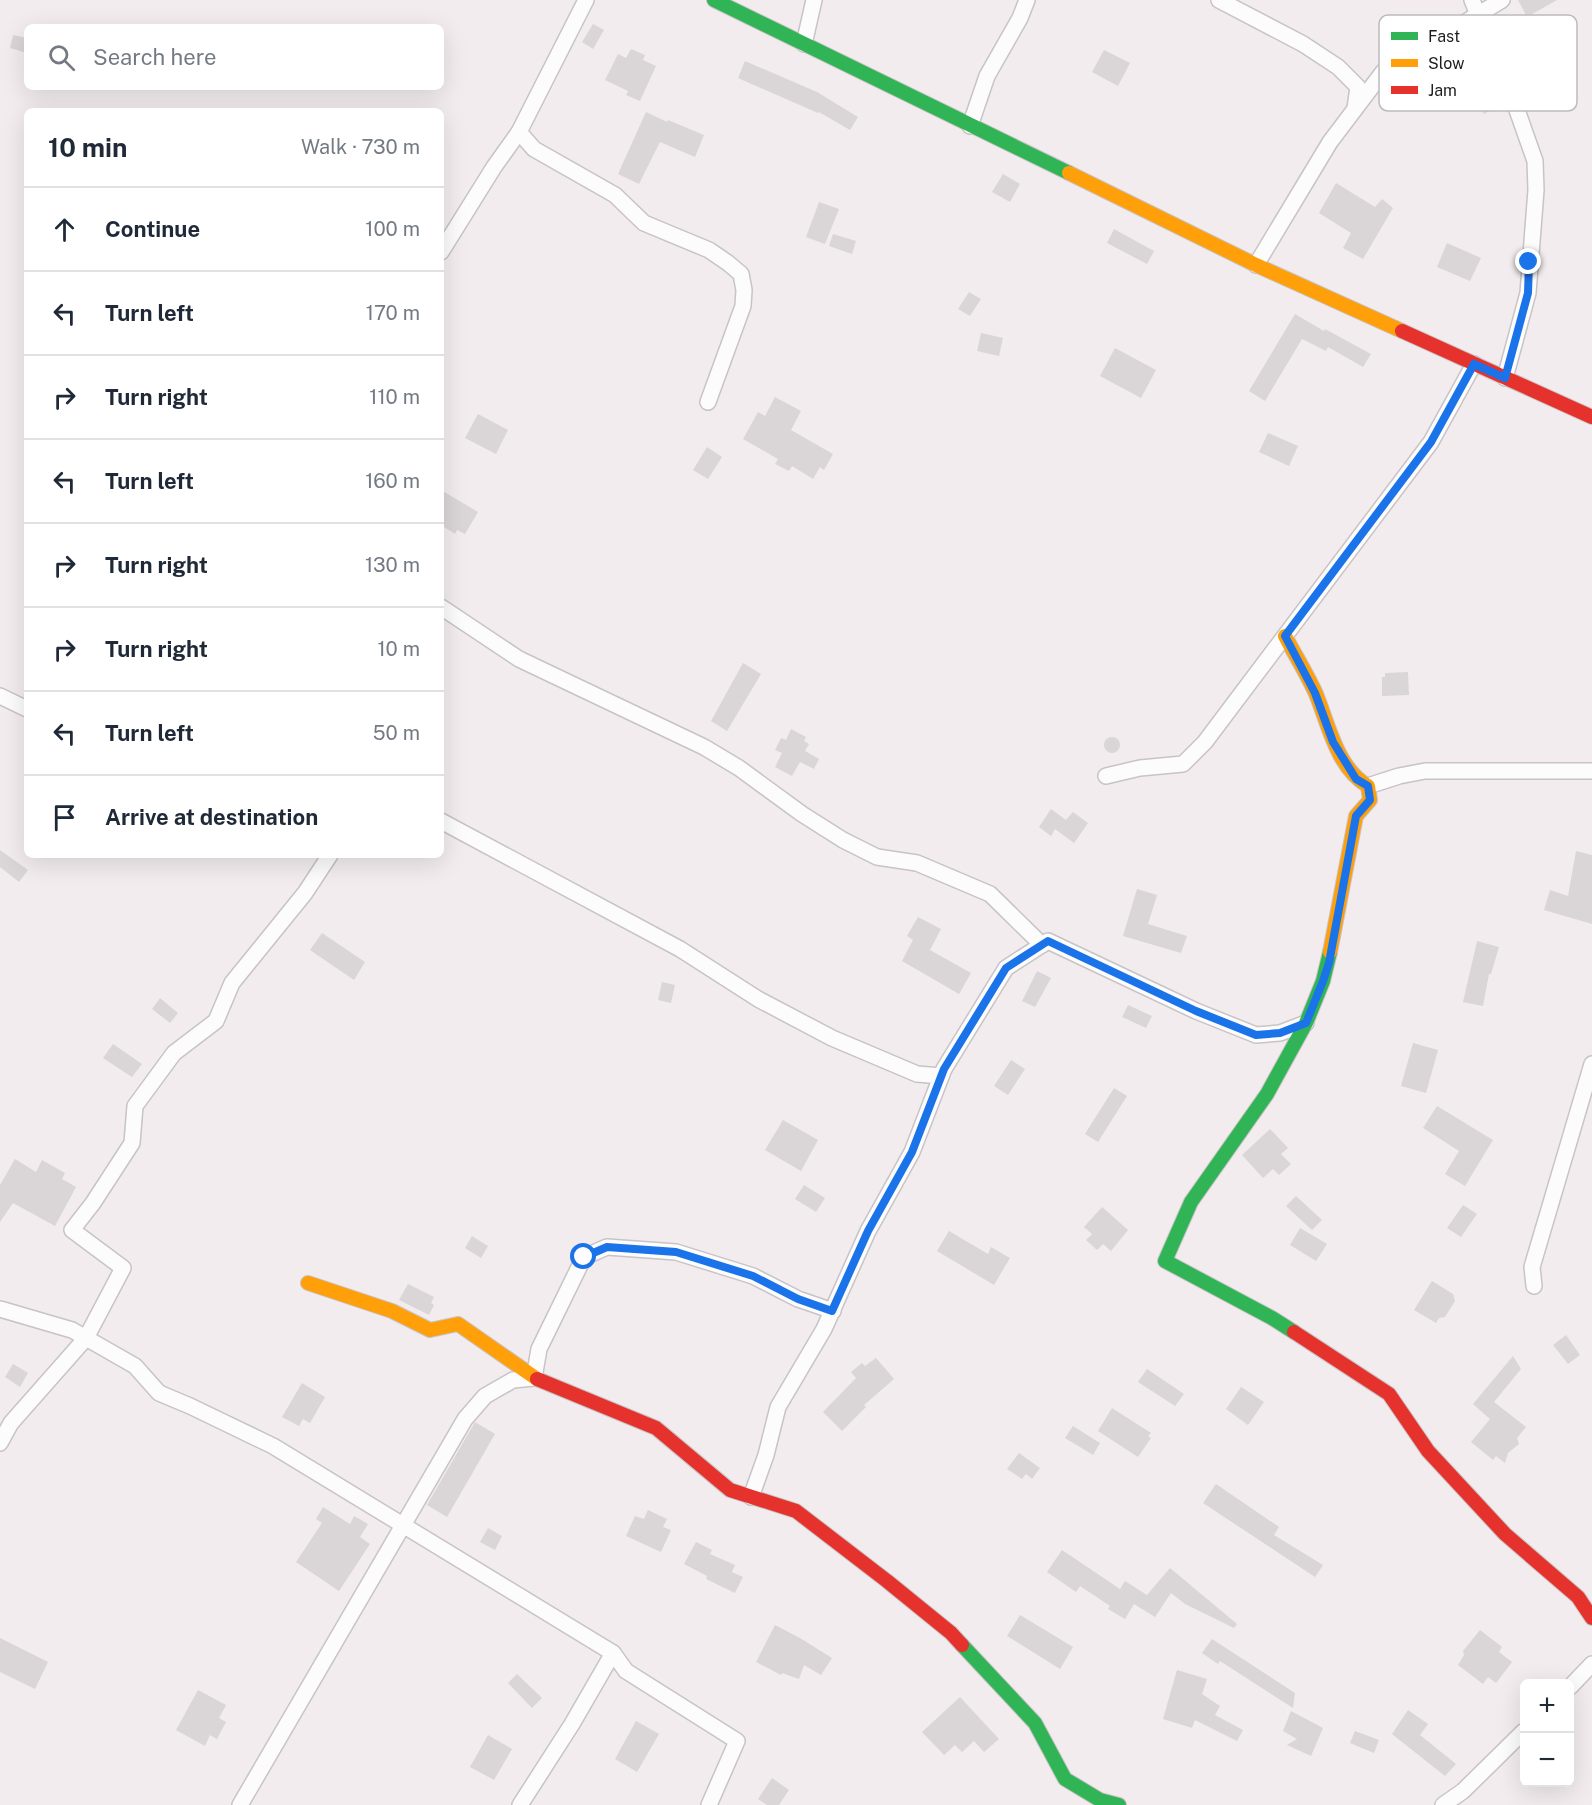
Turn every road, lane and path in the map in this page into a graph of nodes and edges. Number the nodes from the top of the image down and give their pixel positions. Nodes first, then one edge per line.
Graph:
1 (585, 0) edge
2 (714, 0) edge
3 (814, 0) edge
4 (1027, 0) edge
5 (1219, 0) edge
6 (1472, 0) edge
7 (1502, 0) edge
8 (1478, 15) joint
9 (804, 44) junction
10 (1379, 77) edge
11 (1355, 108) junction
12 (1517, 111) dead end
13 (970, 126) junction
14 (519, 132) junction
15 (444, 247) edge
16 (1256, 265) junction
17 (1474, 364) junction
18 (1505, 378) junction
19 (708, 402) dead end
20 (1592, 417) edge
21 (444, 609) edge
22 (1285, 636) junction
23 (0, 696) edge
24 (24, 708) edge
25 (1592, 771) edge
26 (1106, 776) dead end
27 (1368, 786) junction
28 (444, 823) edge
29 (328, 858) edge
30 (1042, 945) junction
31 (1306, 1023) junction
32 (1592, 1064) edge
33 (941, 1076) junction
34 (308, 1283) dead end
35 (1534, 1286) dead end
36 (0, 1310) edge
37 (832, 1311) junction
38 (86, 1338) junction
39 (534, 1378) junction
40 (0, 1443) edge
41 (751, 1497) junction
42 (405, 1525) junction
43 (1592, 1618) edge
44 (613, 1653) junction
45 (1592, 1664) edge
46 (1574, 1681) edge
47 (1522, 1733) edge
48 (1467, 1798) edge
49 (240, 1805) edge
50 (520, 1805) edge
51 (709, 1805) edge
52 (1119, 1805) edge
53 (1443, 1805) edge

1 - 14 street
2 - 9 street
3 - 9 street
4 - 13 street
5 - 11 street
6 - 8 street
7 - 8 street
9 - 13 street
10 - 11 street
11 - 16 street
12 - 18 street
13 - 16 street
14 - 15 street
14 - 19 street
16 - 17 street
17 - 18 street
17 - 22 street
18 - 20 street
21 - 30 street
22 - 26 street
22 - 27 street
23 - 24 street
25 - 27 street
27 - 31 street
28 - 33 street
29 - 38 street
30 - 31 street
30 - 33 street
31 - 43 street
32 - 35 street
33 - 37 street
34 - 39 street
36 - 38 street
37 - 39 street
37 - 41 street
38 - 40 street
38 - 42 street
39 - 41 street
39 - 42 street
41 - 52 street
42 - 44 street
42 - 49 street
44 - 50 street
44 - 51 street
45 - 46 street
47 - 48 street
48 - 53 street

